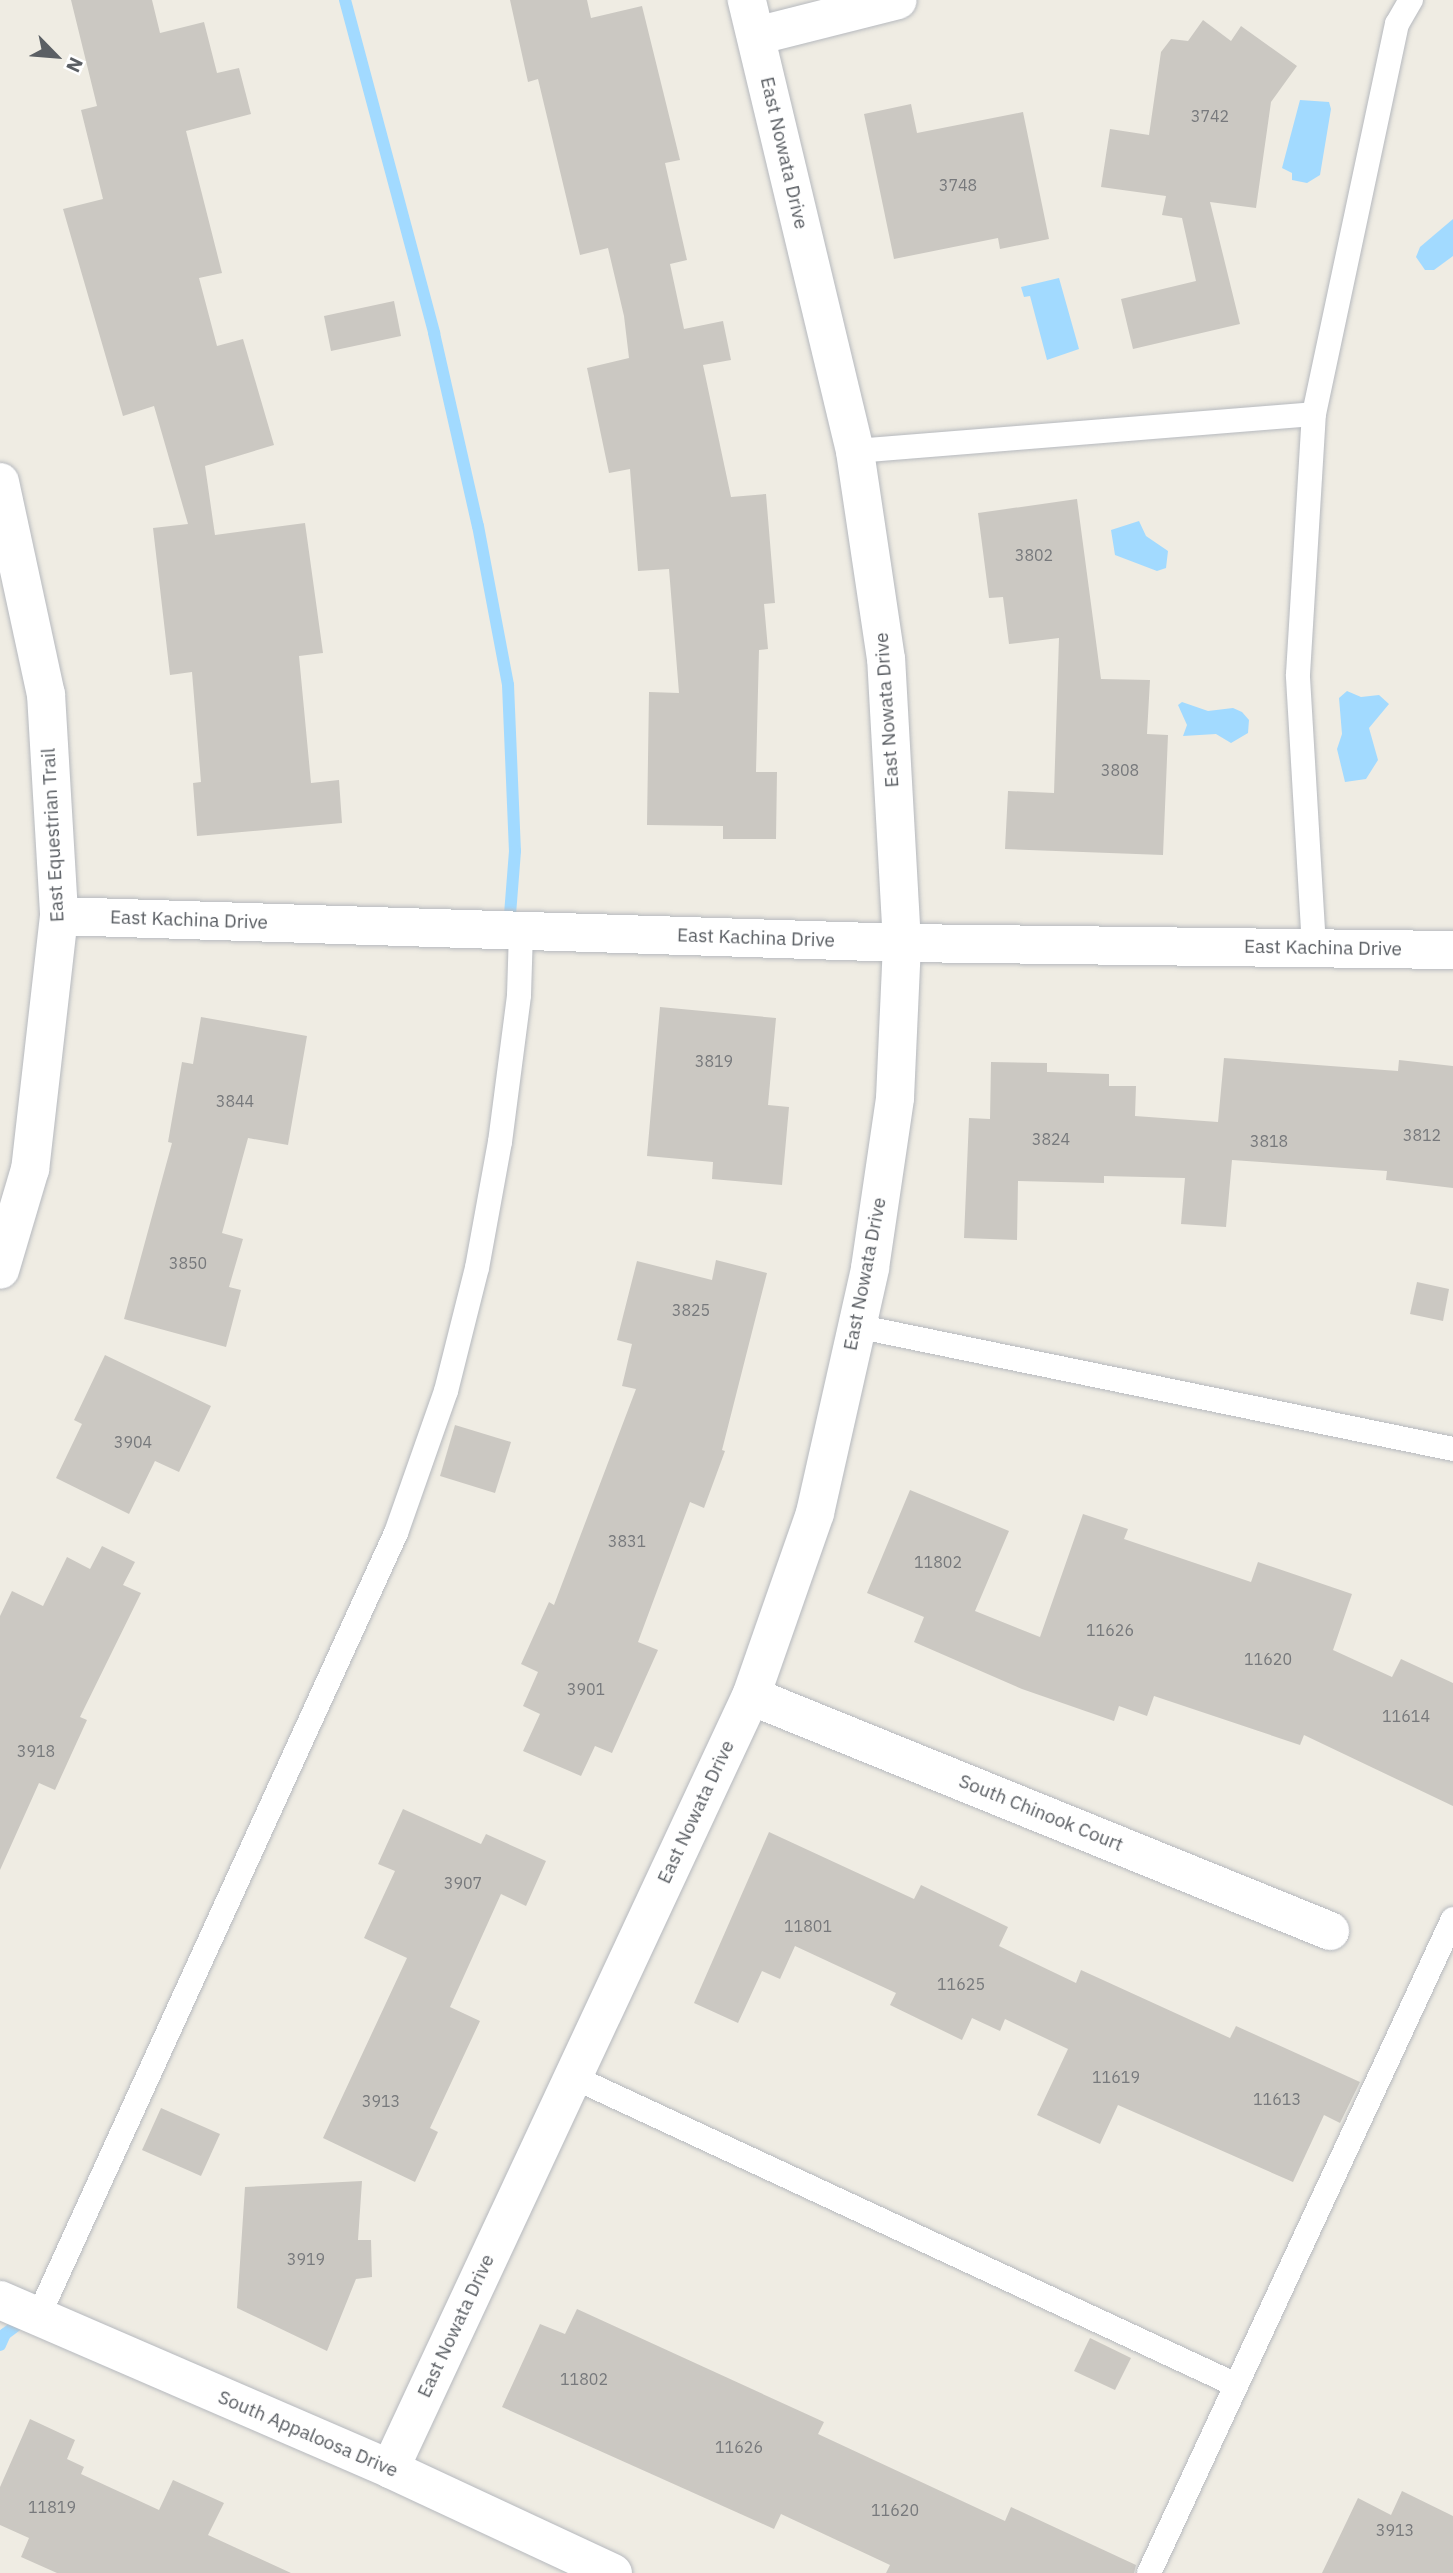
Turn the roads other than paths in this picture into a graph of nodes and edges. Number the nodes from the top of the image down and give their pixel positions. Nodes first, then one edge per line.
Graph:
1 (898, 0) edge
2 (1410, 0) edge
3 (752, 18) edge
4 (1314, 414) junction
5 (855, 452) junction
6 (0, 482) edge
7 (60, 916) junction
8 (521, 931) junction
9 (902, 943) junction
10 (1314, 947) junction
11 (1453, 950) edge
12 (0, 1270) edge
13 (856, 1326) junction
14 (1453, 1449) edge
15 (751, 1696) junction
16 (1453, 1919) edge
17 (1330, 1931) dead end
18 (571, 2076) junction
19 (0, 2300) edge
20 (38, 2317) junction
21 (1236, 2385) junction
22 (390, 2469) junction
23 (613, 2573) edge
24 (1149, 2573) edge

1 - 3 street
2 - 4 lane
3 - 5 street, East Nowata Drive
4 - 5 lane
4 - 10 lane
5 - 9 street, East Nowata Drive
6 - 7 street, East Equestrian Trail
7 - 8 street, East Kachina Drive
7 - 12 street, East Equestrian Trail
8 - 9 street, East Kachina Drive
8 - 20 lane
9 - 10 street, East Kachina Drive
9 - 13 street, East Nowata Drive
10 - 11 street, East Kachina Drive
13 - 14 lane
13 - 15 street, East Nowata Drive
15 - 17 street, South Chinook Court
15 - 18 street, East Nowata Drive
16 - 21 lane
18 - 21 lane
18 - 22 street, East Nowata Drive
19 - 20 street, South Appaloosa Drive
20 - 22 street, South Appaloosa Drive
21 - 24 lane
22 - 23 street, South Appaloosa Drive

